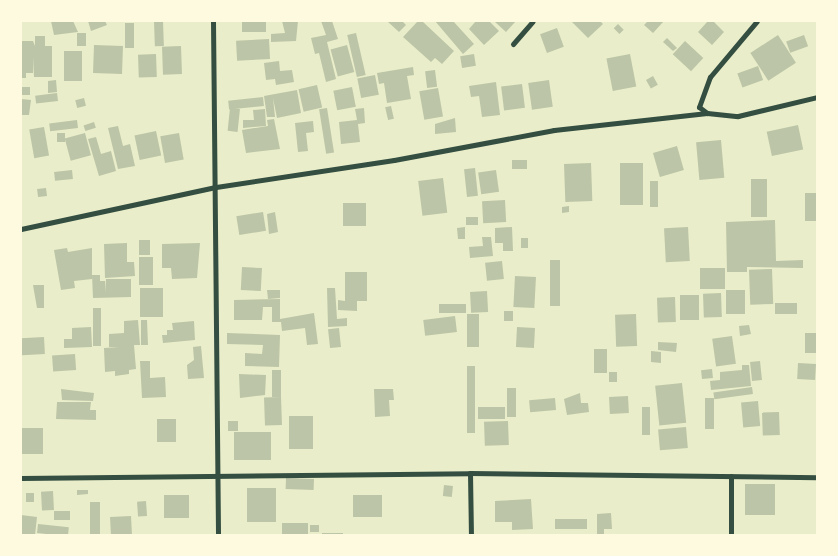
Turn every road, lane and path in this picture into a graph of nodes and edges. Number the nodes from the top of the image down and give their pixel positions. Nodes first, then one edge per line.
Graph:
1 (213, 21) edge
2 (533, 21) edge
3 (757, 21) edge
4 (513, 44) dead end
5 (817, 97) edge
6 (707, 113) junction
7 (216, 187) junction
8 (21, 229) edge
9 (470, 473) junction
10 (731, 476) junction
11 (218, 477) junction
12 (817, 477) edge
13 (21, 478) edge
14 (218, 535) edge
15 (471, 535) edge
16 (731, 535) edge

1 - 7 street
2 - 4 street
3 - 6 street
5 - 6 street
6 - 7 street
7 - 8 street
7 - 11 street
9 - 10 street
9 - 11 street
9 - 15 street
10 - 12 street
10 - 16 street
11 - 13 street
11 - 14 street

